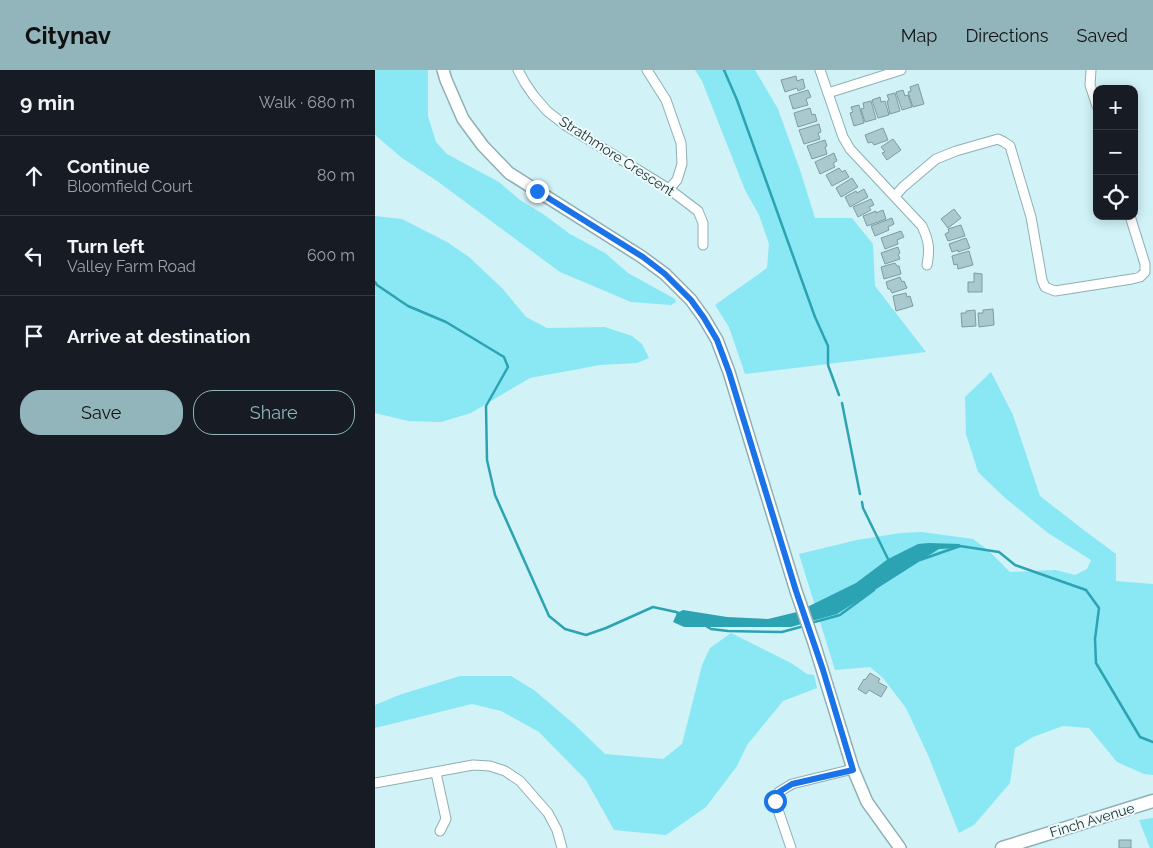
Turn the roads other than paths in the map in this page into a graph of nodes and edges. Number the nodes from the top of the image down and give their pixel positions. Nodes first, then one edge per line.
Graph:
1 (443, 70) edge
2 (518, 70) edge
3 (647, 70) edge
4 (820, 70) edge
5 (901, 70) edge
6 (1091, 70) edge
7 (828, 93) junction
8 (1093, 95) edge
9 (669, 189) junction
10 (895, 196) junction
11 (1131, 220) edge
12 (703, 245) dead end
13 (927, 264) dead end
14 (853, 770) junction
15 (436, 772) junction
16 (375, 783) edge
17 (1153, 801) edge
18 (440, 831) dead end
19 (562, 848) edge
20 (791, 848) edge
21 (900, 848) edge
22 (1002, 848) edge

1 - 14 street
2 - 9 street, Strathmore Crescent
3 - 9 street
4 - 7 street
5 - 7 street
6 - 8 street
7 - 10 street
9 - 12 street, Strathmore Crescent
10 - 11 street
10 - 13 street
14 - 20 street
14 - 21 street
15 - 16 street
15 - 18 street
15 - 19 street
17 - 22 main road, Finch Avenue

